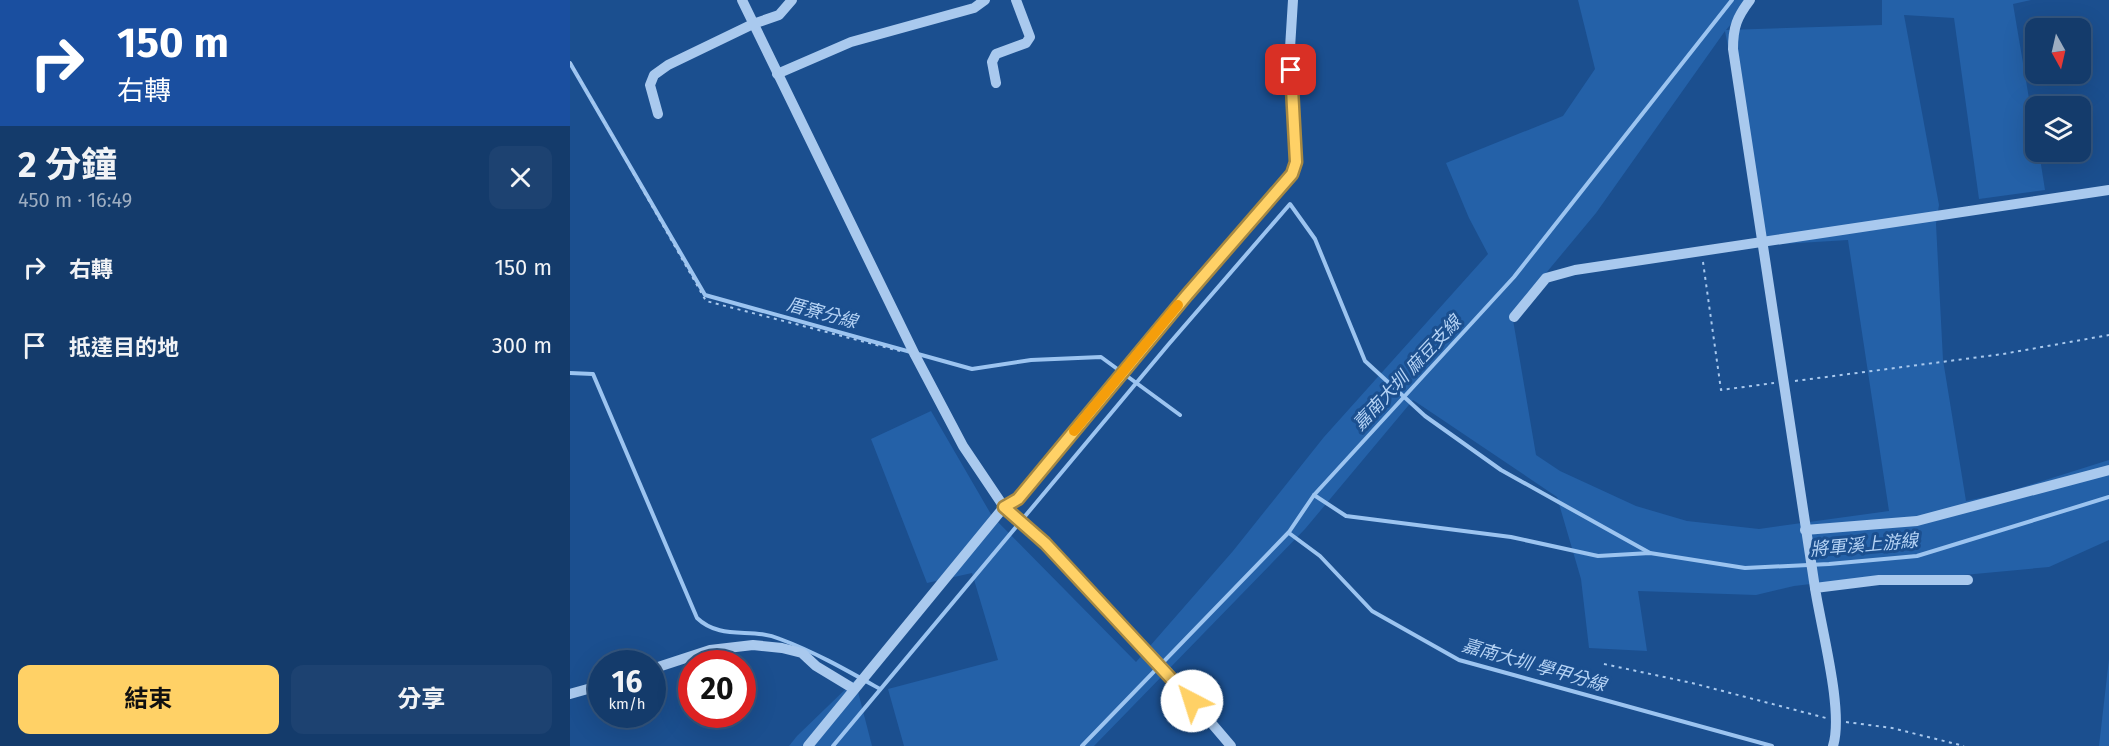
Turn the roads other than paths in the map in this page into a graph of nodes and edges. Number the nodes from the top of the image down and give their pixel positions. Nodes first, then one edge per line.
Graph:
1 (742, 0) edge
2 (792, 0) edge
3 (985, 0) edge
4 (1016, 0) edge
5 (1293, 0) edge
6 (1750, 0) edge
7 (753, 24) junction
8 (777, 74) junction
9 (996, 83) dead end
10 (658, 114) dead end
11 (2109, 190) edge
12 (1762, 241) junction
13 (1514, 317) dead end
14 (2109, 470) edge
15 (1004, 507) junction
16 (1805, 530) junction
17 (1968, 580) dead end
18 (1815, 588) junction
19 (666, 664) edge
20 (588, 689) edge
21 (854, 689) junction
22 (570, 694) edge
23 (808, 746) edge
24 (1230, 746) edge
25 (1833, 746) edge

1 - 7 lane
2 - 7 lane
3 - 8 lane
4 - 9 lane
5 - 15 lane
6 - 12 lane
7 - 8 lane
7 - 10 lane
8 - 15 lane
11 - 12 lane
12 - 13 lane
12 - 16 lane
14 - 16 lane
15 - 21 lane
15 - 24 lane
16 - 18 lane
17 - 18 lane
18 - 25 lane
19 - 21 lane
20 - 22 lane
21 - 23 lane

